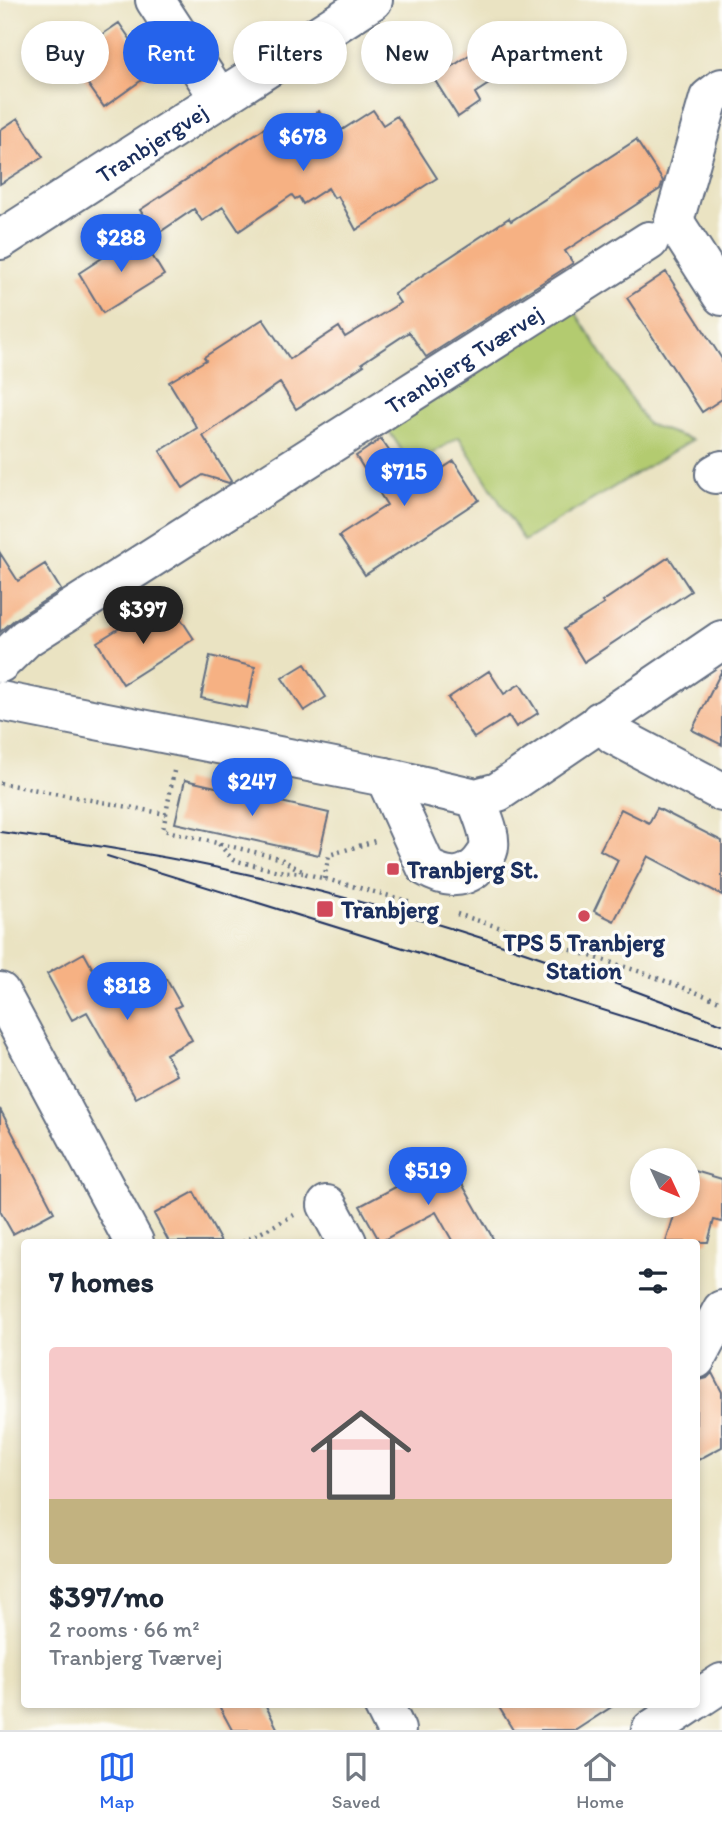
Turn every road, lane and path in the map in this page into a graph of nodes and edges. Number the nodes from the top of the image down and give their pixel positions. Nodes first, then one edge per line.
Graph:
1 (155, 0) edge
2 (373, 0) edge
3 (722, 88) edge
4 (220, 99) junction
5 (0, 240) edge
6 (649, 241) dead end
7 (722, 296) edge
8 (722, 640) edge
9 (0, 663) edge
10 (0, 701) edge
11 (600, 721) junction
12 (385, 778) junction
13 (0, 783) edge
14 (722, 792) edge
15 (476, 798) junction
16 (166, 814) dead end
17 (409, 830) junction
18 (218, 843) dead end
19 (307, 874) dead end
20 (324, 879) dead end
21 (2, 998) edge
22 (327, 1205) joint
23 (132, 1239) edge
24 (249, 1239) edge
25 (345, 1239) edge
26 (722, 1310) edge
27 (700, 1351) edge
28 (722, 1683) edge
29 (700, 1697) edge
30 (385, 1708) edge
31 (684, 1708) edge
32 (397, 1730) edge
33 (651, 1730) edge

1 - 4 street
2 - 4 street, Tranbjergvej
3 - 7 street
4 - 5 street, Tranbjergvej
6 - 9 street, Tranbjerg Tværvej
8 - 11 street
10 - 12 street
11 - 14 street
11 - 15 street
12 - 15 street
12 - 17 street
13 - 16 path
15 - 17 street
17 - 20 path
18 - 19 path
21 - 23 street
22 - 24 path
22 - 25 street
26 - 27 street
28 - 29 street
30 - 32 street
31 - 33 street

